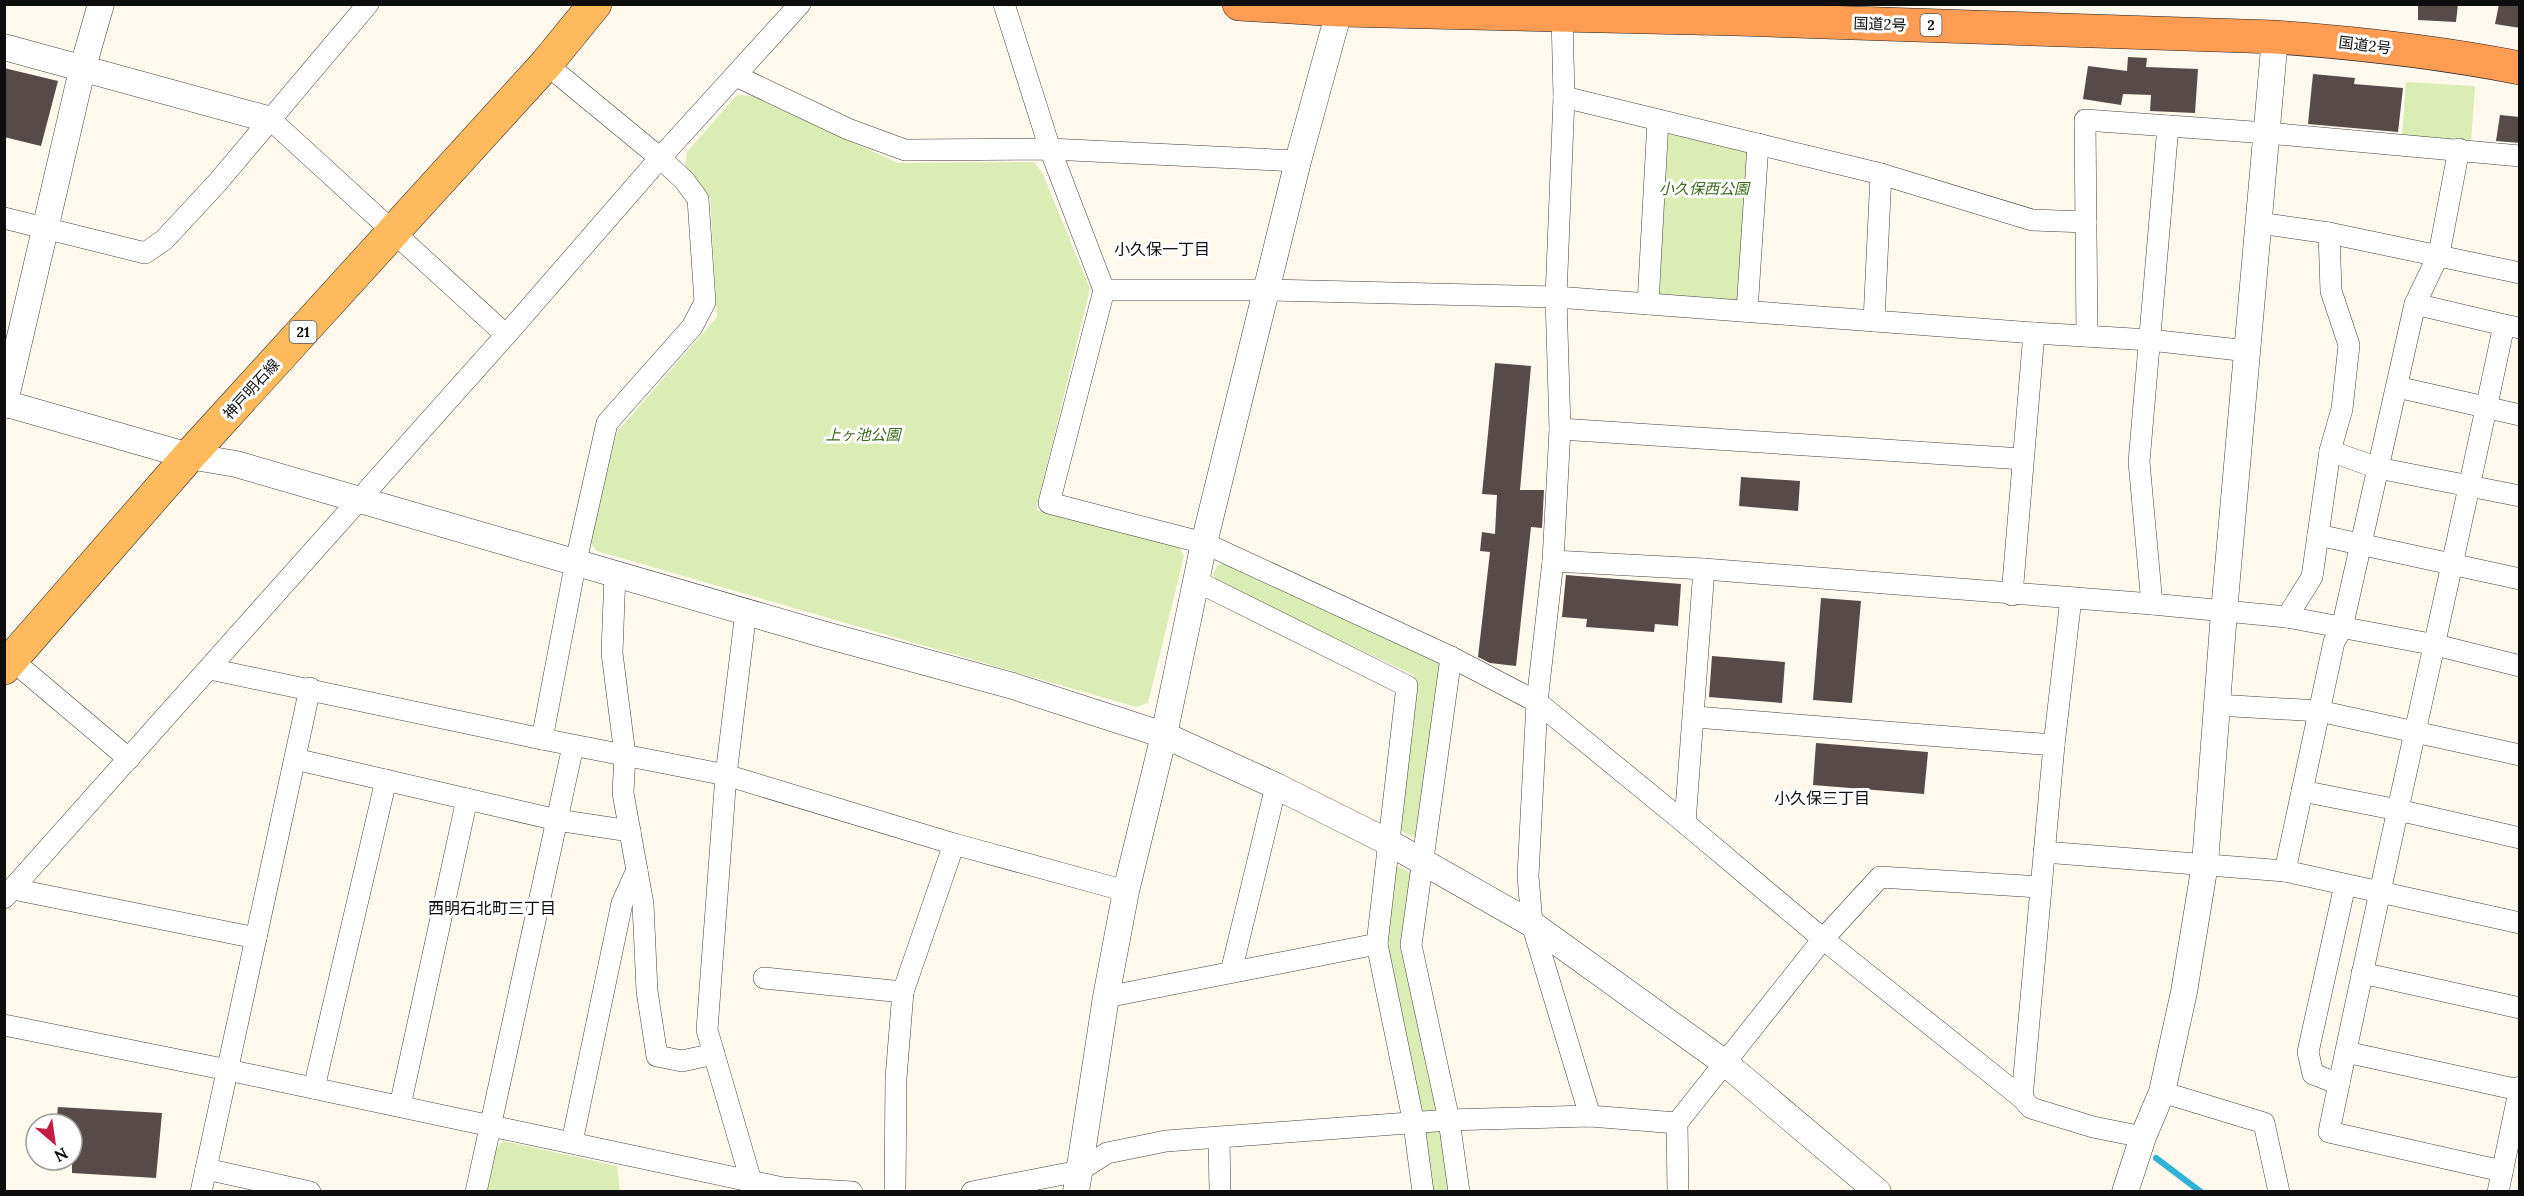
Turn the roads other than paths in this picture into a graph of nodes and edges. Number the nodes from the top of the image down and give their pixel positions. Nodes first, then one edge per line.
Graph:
1 (101, 4) edge
2 (595, 4) edge
3 (800, 4) edge
4 (1004, 4) edge
5 (1239, 4) edge
6 (360, 7) edge
7 (1341, 7) edge
8 (1732, 12) edge
9 (1562, 15) junction
10 (2276, 37) junction
11 (4, 47) edge
12 (546, 64) junction
13 (2520, 68) edge
14 (82, 70) junction
15 (736, 76) junction
16 (1564, 97) junction
17 (271, 120) junction
18 (1658, 120) junction
19 (2168, 126) junction
20 (2267, 133) junction
21 (1758, 144) junction
22 (1050, 149) junction
23 (2459, 150) junction
24 (2520, 156) edge
25 (660, 158) junction
26 (1298, 161) junction
27 (1881, 174) junction
28 (4, 218) edge
29 (2086, 222) junction
30 (2259, 223) junction
31 (47, 229) junction
32 (394, 232) junction
33 (2329, 233) junction
34 (2439, 254) junction
35 (2520, 273) edge
36 (1104, 290) junction
37 (1267, 290) junction
38 (1556, 297) junction
39 (1648, 304) junction
40 (2415, 304) junction
41 (1748, 311) junction
42 (1874, 321) junction
43 (2512, 327) edge
44 (2034, 333) junction
45 (506, 335) junction
46 (2087, 336) junction
47 (2150, 340) junction
48 (2248, 351) junction
49 (2397, 387) junction
50 (5, 404) edge
51 (2486, 408) junction
52 (2520, 415) edge
53 (1560, 429) junction
54 (2330, 451) junction
55 (189, 456) junction
56 (2023, 459) junction
57 (2378, 468) junction
58 (2469, 485) junction
59 (2520, 496) edge
60 (360, 501) junction
61 (2318, 535) junction
62 (1204, 543) junction
63 (2361, 544) junction
64 (576, 561) junction
65 (1553, 561) junction
66 (2453, 565) junction
67 (1704, 569) junction
68 (615, 573) junction
69 (2520, 579) edge
70 (1196, 581) junction
71 (2012, 595) junction
72 (2071, 598) junction
73 (2152, 604) junction
74 (746, 611) junction
75 (2224, 612) junction
76 (2287, 617) junction
77 (2342, 628) junction
78 (2436, 645) junction
79 (1450, 657) junction
80 (7, 660) edge
81 (2520, 666) edge
82 (210, 669) junction
83 (310, 688) junction
84 (1537, 702) junction
85 (2217, 705) junction
86 (2319, 711) junction
87 (1695, 717) junction
88 (2416, 733) junction
89 (1164, 735) junction
90 (542, 740) junction
91 (2054, 745) junction
92 (573, 746) junction
93 (625, 755) junction
94 (2520, 755) edge
95 (129, 759) junction
96 (296, 759) junction
97 (726, 775) junction
98 (386, 780) junction
99 (1276, 786) junction
100 (2302, 791) junction
101 (467, 799) junction
102 (2398, 810) junction
103 (557, 820) junction
104 (1685, 822) junction
105 (630, 831) junction
106 (2520, 838) edge
107 (1388, 842) junction
108 (954, 844) junction
109 (2044, 852) junction
110 (1422, 861) junction
111 (2205, 864) junction
112 (637, 870) junction
113 (2285, 871) junction
114 (2345, 885) junction
115 (2040, 887) junction
116 (1126, 891) junction
117 (2379, 893) junction
118 (9, 894) edge
119 (2520, 923) edge
120 (1532, 924) junction
121 (256, 938) junction
122 (1822, 939) junction
123 (1377, 944) junction
124 (1231, 972) junction
125 (2362, 973) junction
126 (764, 978) dead end
127 (903, 992) junction
128 (1106, 997) junction
129 (2520, 1008) edge
130 (4, 1025) edge
131 (2346, 1052) junction
132 (714, 1054) junction
133 (1725, 1063) junction
134 (228, 1070) junction
135 (2339, 1084) junction
136 (314, 1088) junction
137 (2519, 1088) edge
138 (2162, 1092) junction
139 (2022, 1098) junction
140 (400, 1106) junction
141 (1590, 1116) junction
142 (1449, 1120) junction
143 (1677, 1123) junction
144 (1414, 1124) junction
145 (492, 1125) junction
146 (2143, 1137) junction
147 (1219, 1138) junction
148 (572, 1142) junction
149 (206, 1169) junction
150 (751, 1181) junction
151 (1077, 1181) edge
152 (2500, 1181) edge
153 (300, 1190) edge
154 (201, 1191) edge
155 (476, 1191) edge
156 (852, 1191) edge
157 (895, 1191) edge
158 (972, 1191) edge
159 (1220, 1191) edge
160 (1424, 1191) edge
161 (1459, 1191) edge
162 (1678, 1191) edge
163 (1878, 1191) edge
164 (2125, 1191) edge
165 (2279, 1191) edge

1 - 14 street
2 - 12 main road, 神戸明石線 / 21
3 - 15 street
4 - 22 street
5 - 7 highway, 国道2号 / 2
6 - 17 street
7 - 9 highway, 国道2号 / 2
7 - 26 street
8 - 9 highway, 国道2号 / 2
8 - 10 highway, 国道2号 / 2
9 - 16 street
10 - 13 highway, 国道2号 / 2
10 - 20 street
11 - 14 street
12 - 25 street
12 - 32 main road, 神戸明石線 / 21
14 - 17 street
14 - 31 street
15 - 22 street
15 - 25 street
16 - 18 street
16 - 38 street
17 - 31 street
17 - 32 street
18 - 21 street
18 - 39 street
19 - 20 street
19 - 29 street
19 - 47 street
20 - 23 street
20 - 30 street
21 - 27 street
21 - 41 street
22 - 26 street
22 - 36 street
23 - 24 street
23 - 34 street
25 - 45 street
25 - 64 street
26 - 37 street
27 - 29 street
27 - 42 street
28 - 31 street
29 - 46 street
30 - 33 street
30 - 48 street
31 - 50 street
32 - 45 street
32 - 55 main road, 神戸明石線 / 21
33 - 34 street
33 - 54 street
34 - 35 street
34 - 40 street
36 - 37 street
36 - 62 street
37 - 38 street
37 - 62 street
38 - 39 street
38 - 53 street
39 - 41 street
40 - 43 street
40 - 49 street
41 - 42 street
42 - 44 street
43 - 51 street
44 - 46 street
44 - 56 street
45 - 60 street
46 - 47 street
47 - 48 street
47 - 73 street
48 - 75 street
49 - 51 street
49 - 57 street
50 - 55 street
51 - 52 street
51 - 58 street
53 - 56 street
53 - 65 street
54 - 57 street
54 - 61 street
55 - 60 street
55 - 80 main road, 神戸明石線 / 21
56 - 71 street
57 - 58 street
57 - 63 street
58 - 59 street
58 - 66 street
60 - 64 street
60 - 82 street
61 - 63 street
61 - 76 street
62 - 70 street
62 - 79 street
63 - 66 street
63 - 77 street
64 - 68 street
64 - 90 street
65 - 67 street
65 - 84 street
66 - 69 street
66 - 78 street
67 - 71 street
67 - 87 street
68 - 74 street
68 - 93 street
70 - 89 street
70 - 107 street
71 - 72 street
72 - 73 street
72 - 91 street
73 - 75 street
74 - 89 street
74 - 97 street
75 - 76 street
75 - 85 street
76 - 77 street
77 - 78 street
77 - 86 street
78 - 81 street
78 - 88 street
79 - 84 street
79 - 110 street
80 - 95 street
82 - 83 street
82 - 95 street
83 - 90 street
83 - 96 street
84 - 104 street
84 - 120 street
85 - 86 street
85 - 111 street
86 - 88 street
86 - 100 street
87 - 91 street
87 - 104 street
88 - 94 street
88 - 102 street
89 - 99 street
89 - 116 street
90 - 92 street
91 - 109 street
92 - 93 street
92 - 103 street
93 - 97 street
93 - 105 street
95 - 118 street
96 - 98 street
96 - 121 street
97 - 108 street
97 - 132 street
98 - 101 street
98 - 136 street
99 - 107 street
99 - 124 street
100 - 102 street
100 - 113 street
101 - 103 street
101 - 140 street
102 - 106 street
102 - 117 street
103 - 105 street
103 - 145 street
104 - 122 street
105 - 112 street
107 - 110 street
107 - 123 street
108 - 116 street
108 - 127 street
109 - 111 street
109 - 115 street
110 - 120 street
110 - 142 street
111 - 113 street
111 - 138 street
112 - 132 street
112 - 148 street
113 - 114 street
114 - 117 street
114 - 135 street
115 - 122 street
115 - 139 street
116 - 128 street
117 - 119 street
117 - 125 street
118 - 121 street
120 - 133 street
120 - 141 street
121 - 134 street
122 - 133 street
122 - 139 street
123 - 124 street
123 - 144 street
124 - 128 street
125 - 129 street
125 - 131 street
126 - 127 street
127 - 157 street
128 - 151 street
130 - 134 street
131 - 135 street
131 - 137 street
132 - 150 street
133 - 143 street
133 - 163 street
134 - 136 street
134 - 149 street
135 - 152 street
136 - 140 street
137 - 152 street
138 - 146 street
138 - 165 street
139 - 146 street
140 - 145 street
141 - 142 street
141 - 143 street
142 - 144 street
142 - 161 street
143 - 162 street
144 - 147 street
144 - 160 street
145 - 148 street
145 - 155 street
146 - 164 street
147 - 151 street
147 - 159 street
148 - 150 street
149 - 153 street
149 - 154 street
150 - 156 street
151 - 158 street

